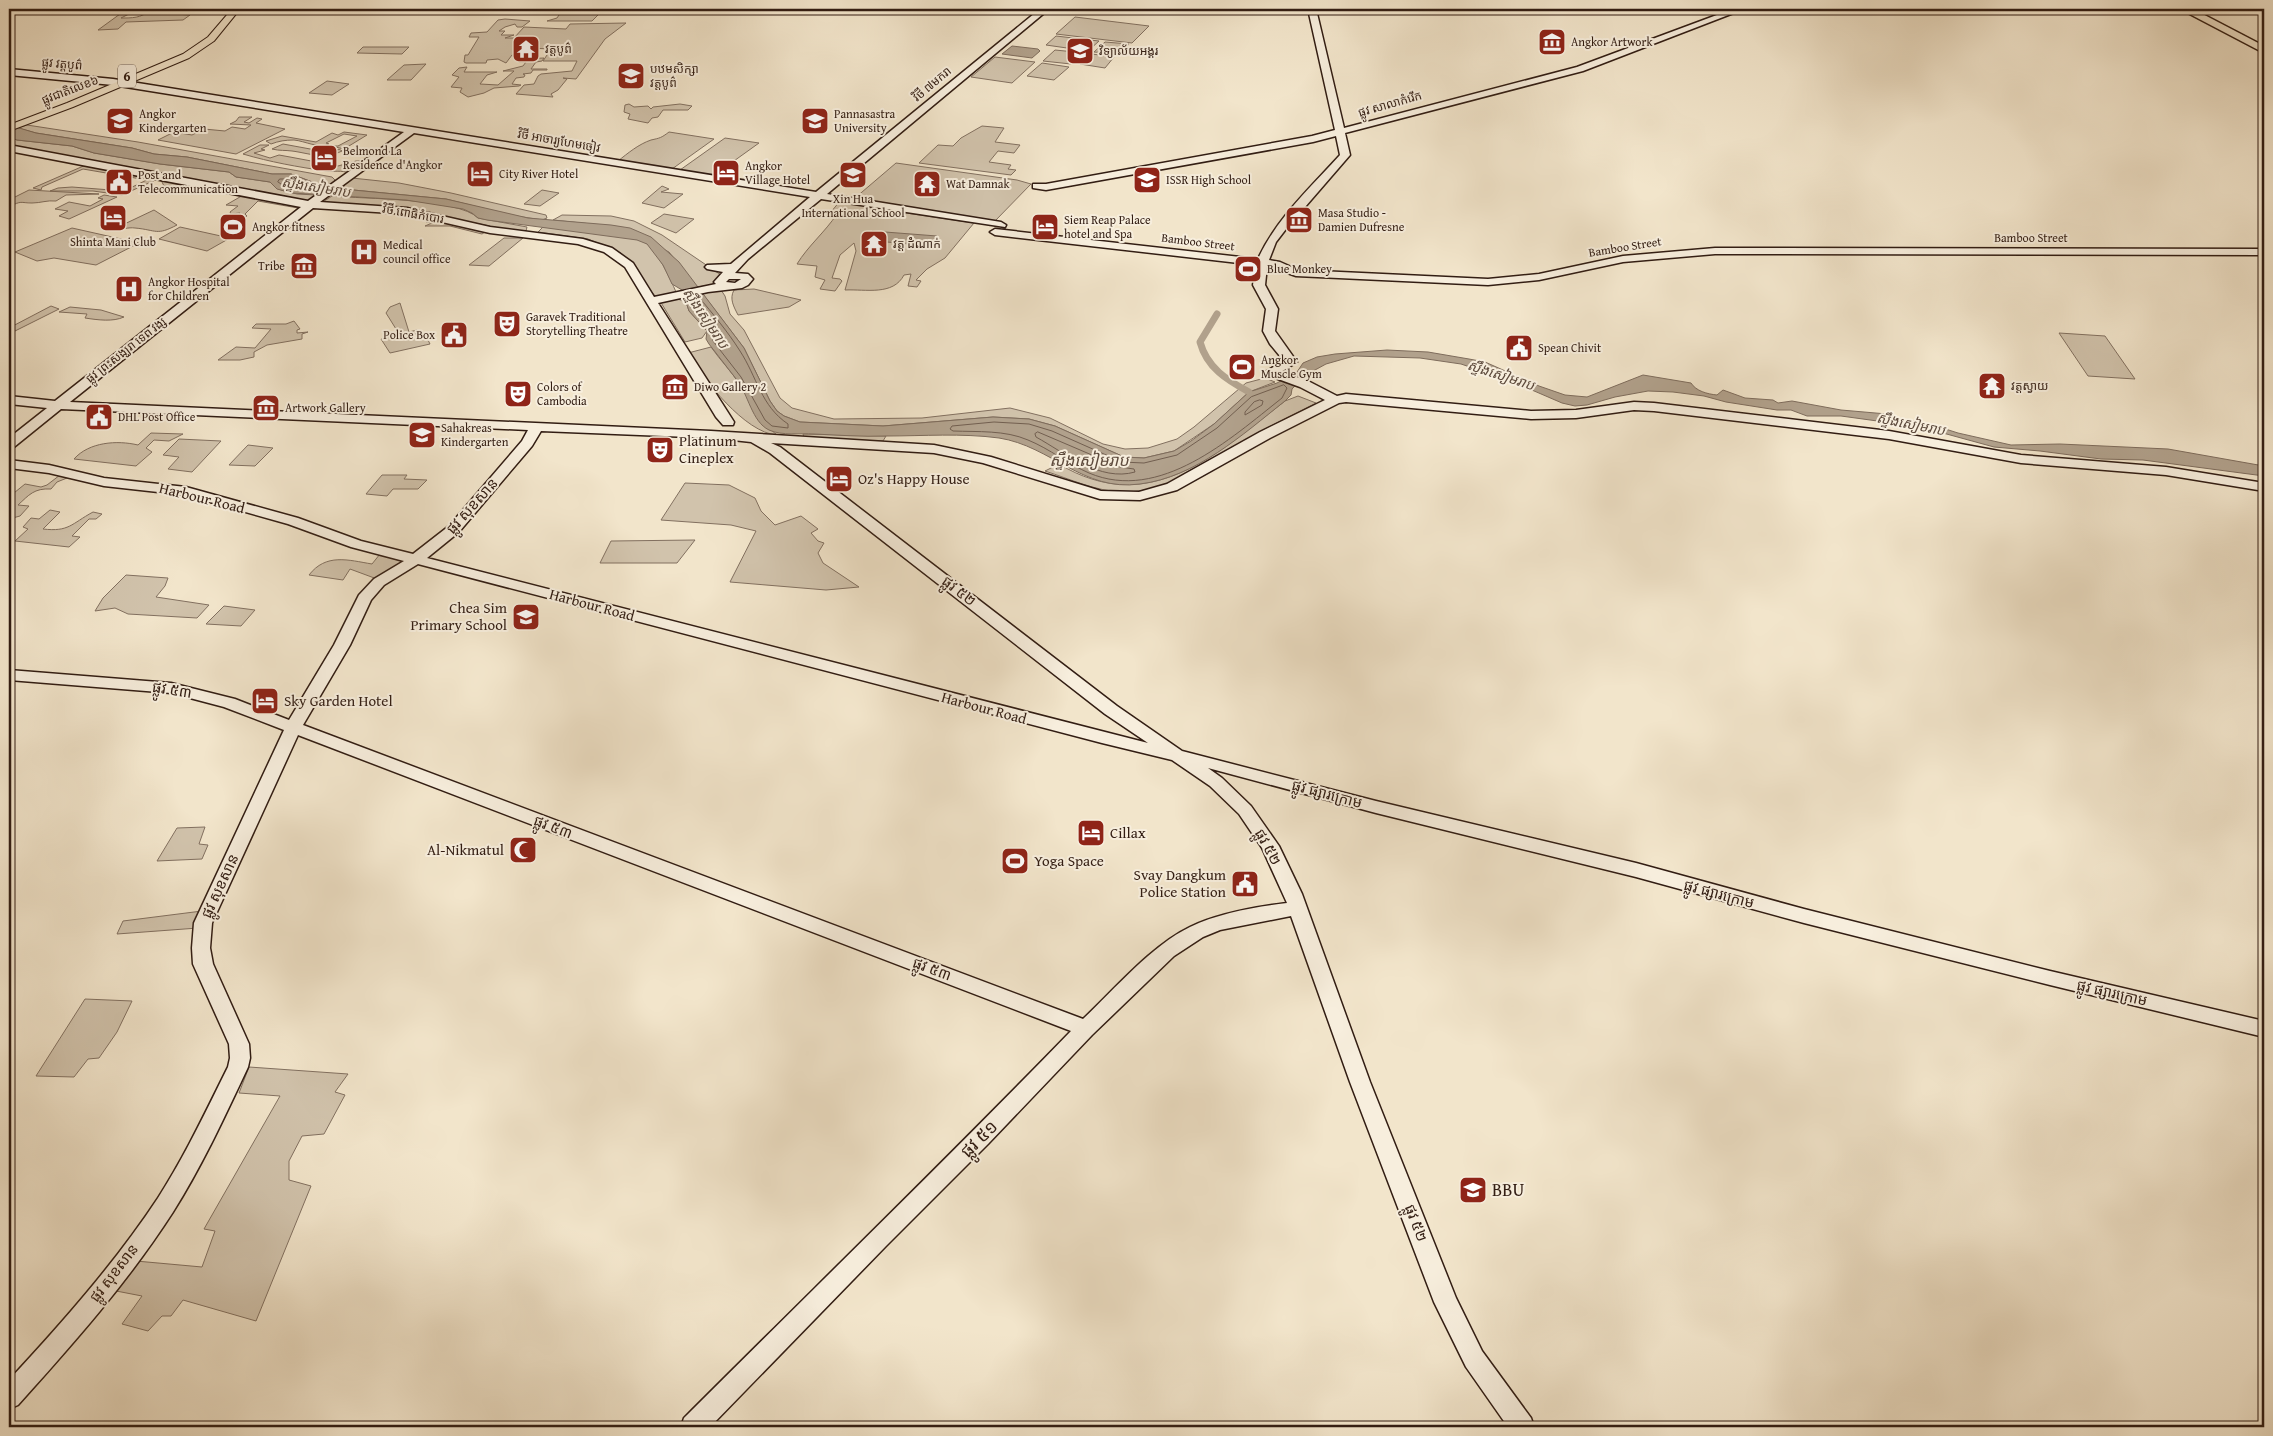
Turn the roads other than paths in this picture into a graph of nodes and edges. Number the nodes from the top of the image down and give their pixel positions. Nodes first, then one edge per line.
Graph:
1 (225, 9) edge
2 (236, 9) edge
3 (1045, 9) edge
4 (1312, 9) edge
5 (1740, 9) edge
6 (2185, 9) edge
7 (2264, 50) edge
8 (9, 72) edge
9 (118, 83) junction
10 (13, 124) edge
11 (413, 130) junction
12 (1339, 132) junction
13 (9, 148) edge
14 (1038, 186) dead end
15 (819, 196) junction
16 (314, 202) junction
17 (998, 229) joint
18 (2264, 252) edge
19 (744, 258) junction
20 (1262, 263) junction
21 (711, 267) dead end
22 (728, 278) junction
23 (651, 301) junction
24 (9, 400) edge
25 (1335, 400) junction
26 (56, 405) junction
27 (719, 426) junction
28 (537, 427) junction
29 (767, 442) junction
30 (9, 444) edge
31 (9, 464) edge
32 (2264, 487) edge
33 (415, 560) junction
34 (9, 675) edge
35 (294, 726) junction
36 (1140, 731) junction
37 (1127, 744) junction
38 (1175, 754) junction
39 (1232, 768) junction
40 (1216, 782) junction
41 (1298, 908) junction
42 (1085, 1029) junction
43 (2264, 1029) edge
44 (9, 1397) edge
45 (694, 1427) edge
46 (1522, 1427) edge

1 - 9 main road, ផ្លូវជាតិលេខ៦ / 6
2 - 9 main road, ផ្លូវជាតិលេខ៦ / 6
3 - 15 street, វិថី ៧មករា
4 - 12 street
5 - 12 street, ផ្លូវ សាលាកំរើក
6 - 7 highway
8 - 9 street, ផ្លូវ វត្តបូព៌
9 - 10 main road, ផ្លូវជាតិលេខ៦ / 6
9 - 11 street, វិថី អាចារ្យហែមចៀវ
11 - 15 street, វិថី អាចារ្យហែមចៀវ
11 - 16 street, ផ្លូវ ព្រះសង្ឃរា ទេព វង្ស
12 - 14 street, ផ្លូវ សាលាកំរើក
12 - 20 street
13 - 16 street, វិថី ពោធិកំបោរ
15 - 17 street, វិថី អាចារ្យហែមចៀវ
15 - 19 street, វិថី ៧មករា
16 - 23 street, វិថី ពោធិកំបោរ
16 - 26 street, ផ្លូវ ព្រះសង្ឃរា ទេព វង្ស
17 - 20 street, Bamboo Street
18 - 20 street, Bamboo Street
19 - 22 street, វិថី ៧មករា
19 - 22 street
20 - 25 street
21 - 22 main road
22 - 23 street
23 - 27 street, វិថី ពោធិកំបោរ
24 - 26 street
25 - 29 street
25 - 32 street
26 - 28 street
26 - 30 street, ផ្លូវ ព្រះសង្ឃរា ទេព វង្ស
27 - 28 street
27 - 29 main road
28 - 33 street, ផ្លូវ សុខសាន
29 - 36 street, ផ្លូវ ៥២
31 - 33 street, Harbour Road
33 - 35 street, ផ្លូវ សុខសាន
33 - 37 street, Harbour Road
34 - 35 street, ផ្លូវ ៥៣
35 - 42 street, ផ្លូវ ៥៣
35 - 44 street, ផ្លូវ សុខសាន
36 - 37 street
36 - 38 street, ផ្លូវ ៥២
37 - 38 street, Harbour Road
38 - 39 street, ផ្លូវ ផ្សារក្រោម
38 - 40 street, ផ្លូវ ៥២
39 - 40 street
39 - 43 street, ផ្លូវ ផ្សារក្រោម
40 - 41 street, ផ្លូវ ៥២
41 - 42 main road, ផ្លូវ ៥១
41 - 46 street, ផ្លូវ ៥២
42 - 45 main road, ផ្លូវ ៥១

